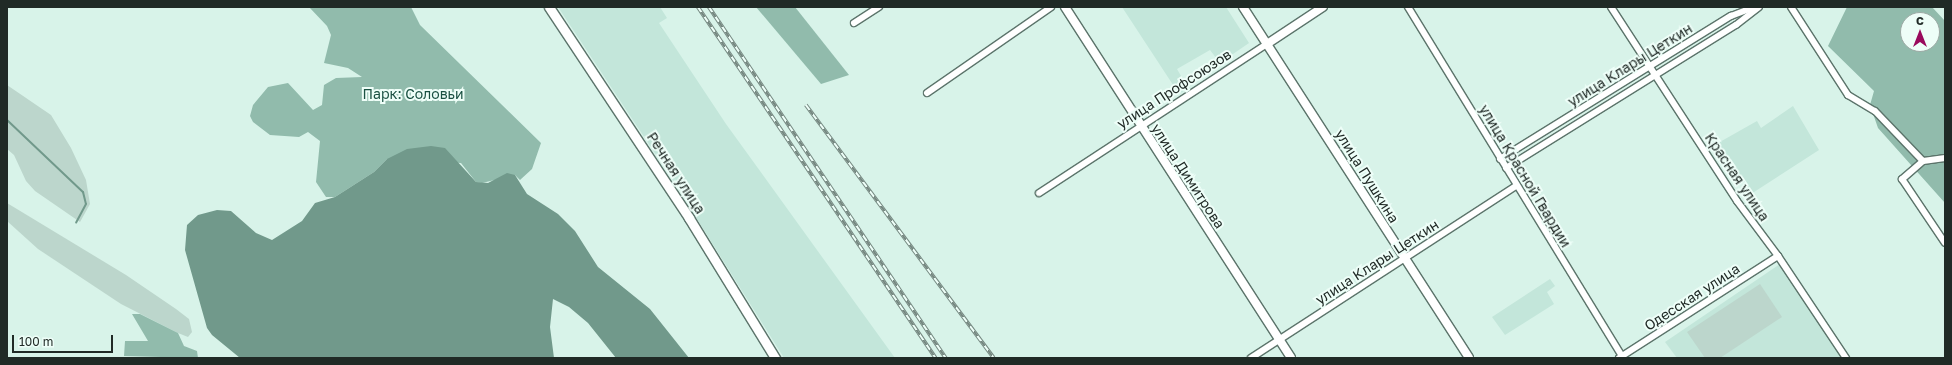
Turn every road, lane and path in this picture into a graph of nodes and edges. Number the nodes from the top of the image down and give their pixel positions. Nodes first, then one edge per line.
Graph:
1 (549, 7) edge
2 (879, 7) edge
3 (1050, 7) edge
4 (1065, 7) edge
5 (1243, 7) edge
6 (1323, 7) edge
7 (1408, 7) edge
8 (1611, 7) edge
9 (1754, 7) edge
10 (1759, 7) edge
11 (1791, 7) edge
12 (854, 23) dead end
13 (1267, 44) junction
14 (1650, 67) junction
15 (1656, 76) junction
16 (927, 93) dead end
17 (1140, 127) junction
18 (1945, 158) edge
19 (1500, 159) junction
20 (1924, 161) junction
21 (1506, 168) junction
22 (1516, 186) junction
23 (1039, 193) dead end
24 (1945, 243) edge
25 (1778, 256) junction
26 (1404, 260) junction
27 (1279, 340) junction
28 (1621, 357) edge
29 (775, 358) edge
30 (1251, 358) edge
31 (1291, 358) edge
32 (1469, 358) edge
33 (1846, 358) edge

1 - 29 main road, Речная улица
2 - 12 street
3 - 16 street
4 - 17 main road, улица Димитрова
5 - 13 main road, улица Пушкина
6 - 13 main road, улица Профсоюзов
7 - 19 street, улица Красной Гвардии
8 - 14 street, Красная улица
9 - 14 street, улица Клары Цеткин
10 - 15 street
11 - 20 street
13 - 17 street, улица Профсоюзов
13 - 26 main road, улица Пушкина
14 - 15 street, Красная улица
14 - 19 street, улица Клары Цеткин
15 - 21 street
15 - 25 street, Красная улица
17 - 23 street, улица Профсоюзов
17 - 27 main road, улица Димитрова
18 - 20 street
19 - 21 street, улица Красной Гвардии
20 - 24 street
21 - 22 street, улица Красной Гвардии
22 - 26 street, улица Клары Цеткин
22 - 28 street, улица Красной Гвардии
25 - 28 street, Одесская улица
25 - 33 street, Красная улица
26 - 27 street, улица Клары Цеткин
26 - 32 main road, улица Пушкина
27 - 30 street, улица Клары Цеткин
27 - 31 main road, улица Димитрова

